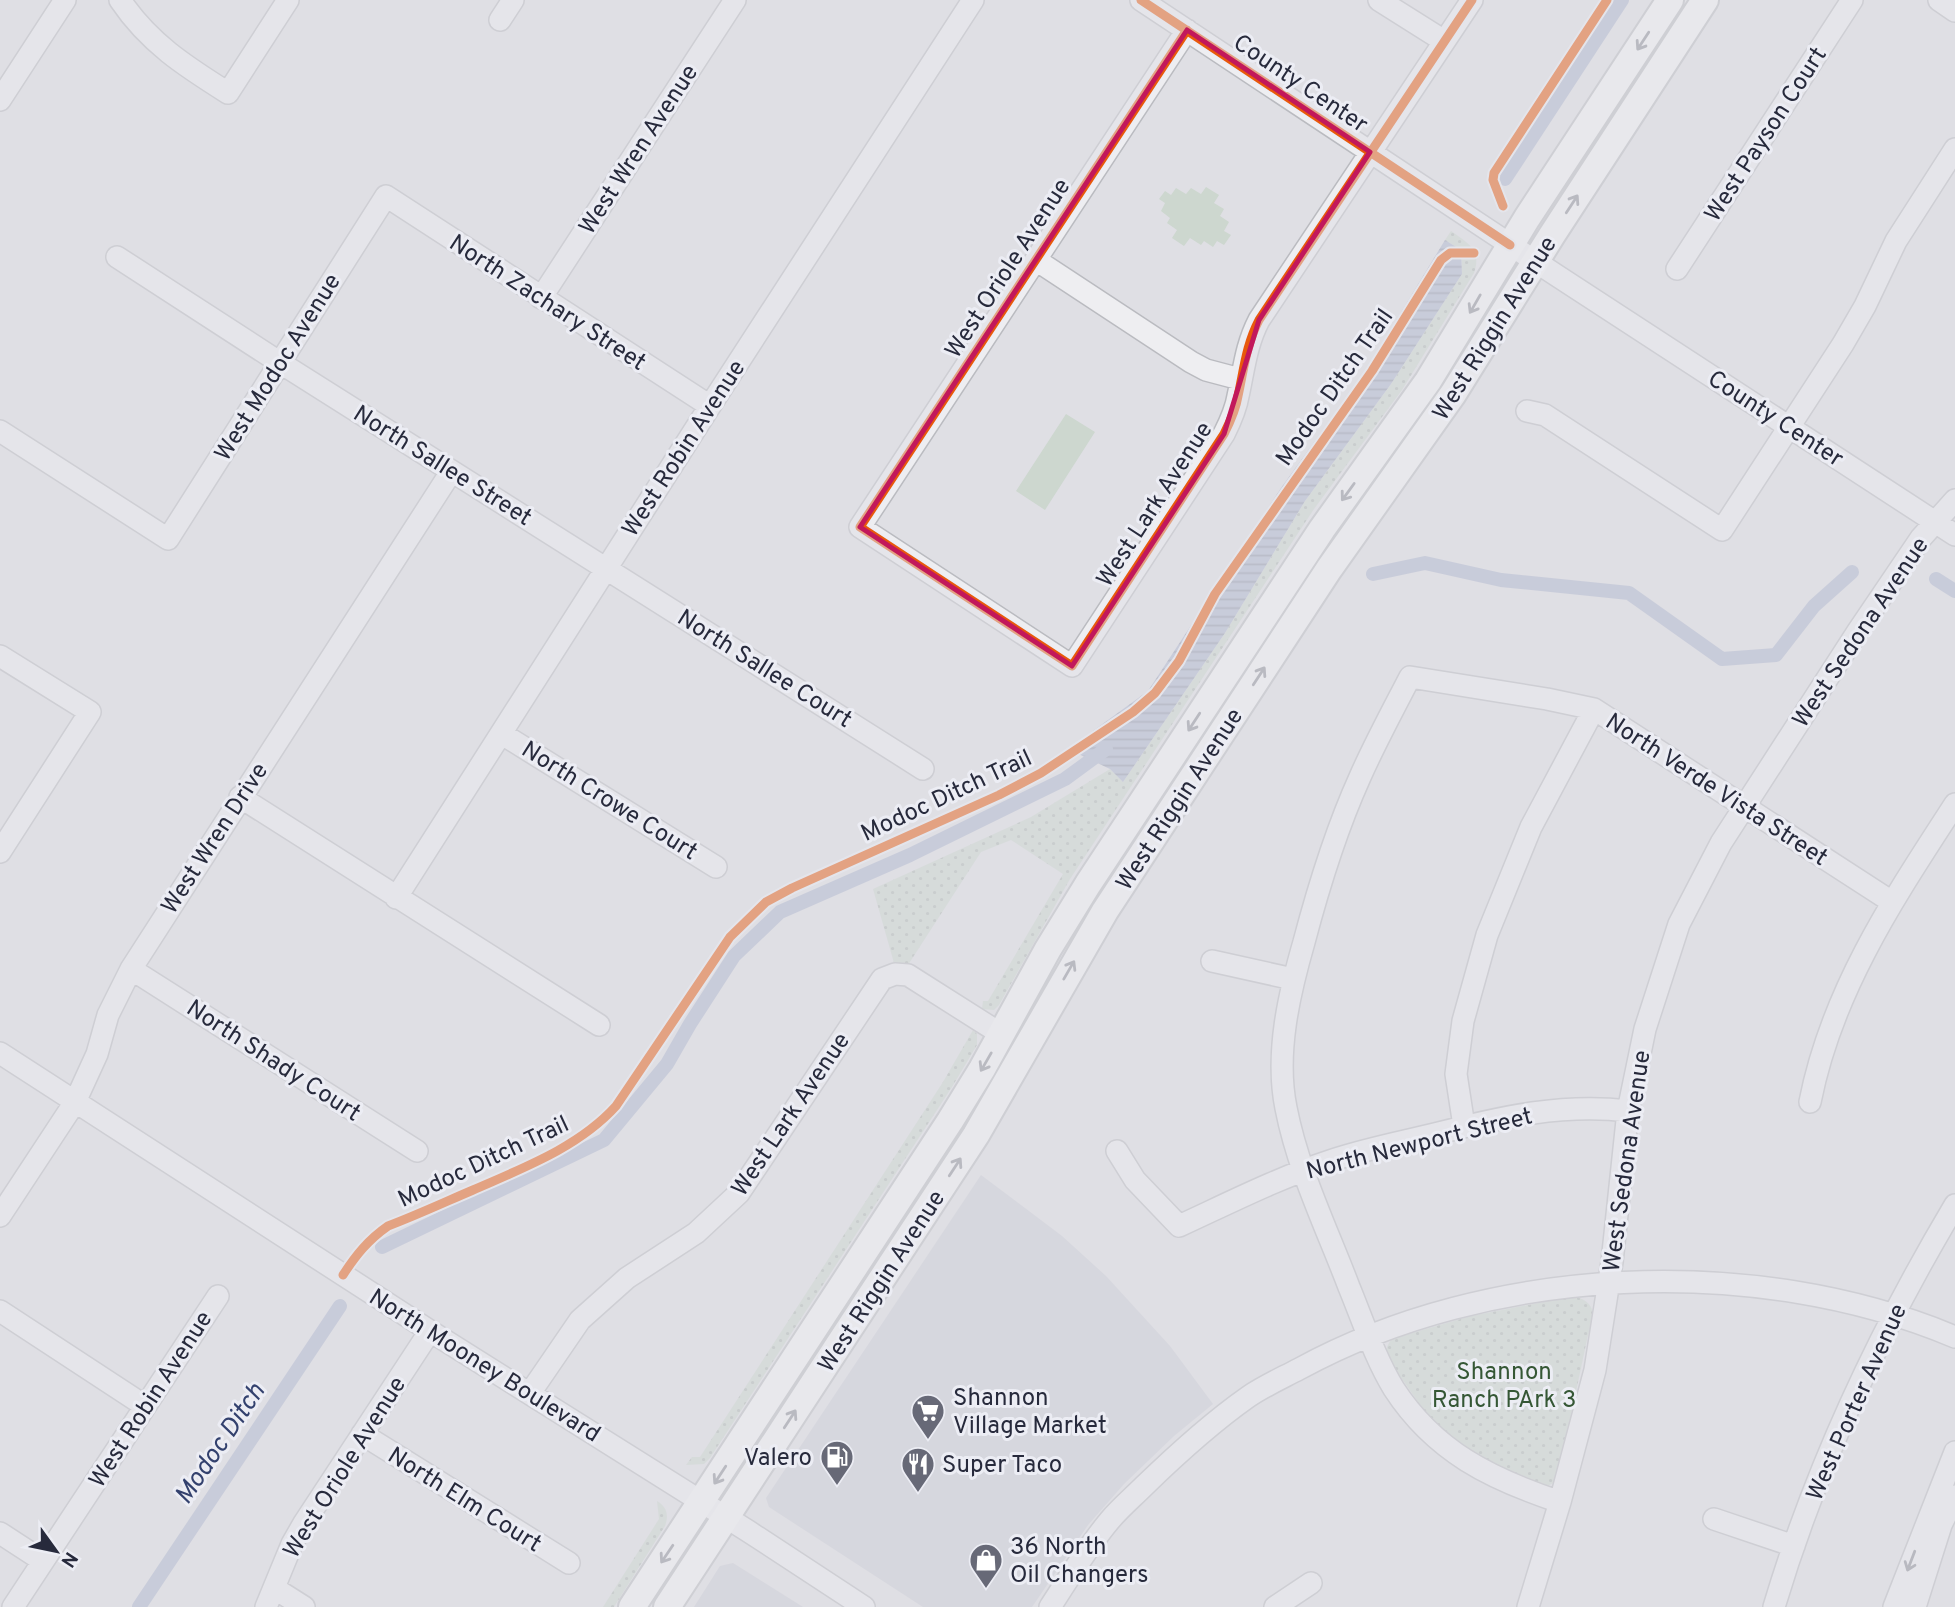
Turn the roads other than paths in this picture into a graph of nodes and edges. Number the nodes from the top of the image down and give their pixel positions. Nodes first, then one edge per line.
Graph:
1 (65, 0) edge
2 (120, 0) edge
3 (288, 0) edge
4 (513, 0) edge
5 (735, 0) edge
6 (973, 0) edge
7 (1141, 0) edge
8 (1379, 0) edge
9 (1472, 0) edge
10 (1670, 0) edge
11 (1705, 0) edge
12 (1852, 0) edge
13 (1939, 0) edge
14 (1955, 11) edge
15 (500, 20) dead end
16 (1187, 30) junction
17 (1444, 41) junction
18 (0, 100) edge
19 (1955, 149) edge
20 (1370, 152) junction
21 (386, 196) joint
22 (1510, 245) junction
23 (117, 257) dead end
24 (1036, 260) junction
25 (1536, 262) junction
26 (1677, 269) dead end
27 (541, 299) junction
28 (279, 362) junction
29 (1240, 379) junction
30 (710, 406) junction
31 (1527, 411) dead end
32 (1789, 426) junction
33 (0, 431) edge
34 (452, 472) junction
35 (1955, 500) edge
36 (1935, 522) junction
37 (1955, 535) edge
38 (607, 568) junction
39 (0, 656) edge
40 (1072, 666) joint
41 (1594, 709) junction
42 (502, 734) junction
43 (923, 769) dead end
44 (240, 797) junction
45 (1955, 804) edge
46 (1745, 808) junction
47 (0, 852) edge
48 (716, 867) dead end
49 (396, 898) junction
50 (1892, 902) junction
51 (1212, 961) dead end
52 (131, 969) junction
53 (1293, 979) junction
54 (599, 1025) dead end
55 (1001, 1034) junction
56 (0, 1053) edge
57 (75, 1102) junction
58 (1810, 1102) dead end
59 (1628, 1111) junction
60 (1464, 1126) junction
61 (417, 1151) dead end
62 (1117, 1151) dead end
63 (1305, 1171) junction
64 (1955, 1205) edge
65 (0, 1216) edge
66 (1609, 1283) junction
67 (218, 1296) dead end
68 (0, 1311) edge
69 (1893, 1315) junction
70 (430, 1331) junction
71 (1368, 1336) junction
72 (1955, 1337) edge
73 (530, 1393) junction
74 (145, 1406) junction
75 (362, 1434) junction
76 (1955, 1452) edge
77 (1955, 1496) edge
78 (702, 1502) junction
79 (1560, 1502) junction
80 (725, 1517) junction
81 (1714, 1519) dead end
82 (0, 1533) edge
83 (1794, 1546) junction
84 (43, 1560) junction
85 (569, 1563) dead end
86 (1311, 1583) dead end
87 (270, 1597) edge
88 (13, 1607) edge
89 (304, 1607) edge
90 (632, 1607) edge
91 (667, 1607) edge
92 (864, 1607) edge
93 (1051, 1607) edge
94 (1275, 1607) edge
95 (1528, 1607) edge
96 (1774, 1607) edge
97 (1894, 1607) edge
98 (1915, 1607) edge

1 - 18 street
2 - 3 street
4 - 15 street
5 - 27 street, West Wren Avenue
6 - 30 street, West Robin Avenue
7 - 16 street, County Center
8 - 17 street
9 - 17 street, West Lark Avenue
10 -> 22 main road, West Riggin Avenue
25 -> 11 main road, West Riggin Avenue
12 - 26 street, West Payson Court
13 - 14 street
16 - 20 street, County Center
16 - 24 street, West Oriole Avenue
17 - 20 street, West Lark Avenue
19 - 32 street
20 - 22 street, County Center
20 - 29 street, West Lark Avenue
21 - 27 street, North Zachary Street
21 - 28 street, West Modoc Avenue
22 - 25 street, County Center
22 -> 55 main road, West Riggin Avenue
23 - 28 street
24 - 29 street
24 - 40 street, West Oriole Avenue
25 - 32 street, County Center
80 -> 25 main road, West Riggin Avenue
27 - 30 street, North Zachary Street
28 - 33 street, West Modoc Avenue
28 - 34 street, North Sallee Street
29 - 40 street, West Lark Avenue
30 - 38 street, West Robin Avenue
31 - 32 street
32 - 36 street, County Center
34 - 38 street, North Sallee Street
34 - 44 street, West Wren Drive
35 - 36 street, West Sedona Avenue
36 - 37 street, County Center
36 - 46 street, West Sedona Avenue
38 - 42 street, West Robin Avenue
38 - 43 street, North Sallee Court
39 - 47 street
41 - 46 street, North Verde Vista Street
41 - 53 street, North Verde Vista Street
41 - 60 street
42 - 48 street, North Crowe Court
42 - 49 street, West Robin Avenue
44 - 49 street
44 - 52 street, West Wren Drive
45 - 50 street
46 - 50 street, North Verde Vista Street
46 - 59 street, West Sedona Avenue
49 - 54 street
50 - 58 street
51 - 53 street
52 - 57 street, West Wren Drive
52 - 61 street, North Shady Court
53 - 63 street
55 - 73 street, West Lark Avenue
55 -> 78 main road, West Riggin Avenue
56 - 57 street, North Mooney Boulevard
57 - 65 street, West Wren Drive
57 - 70 street, North Mooney Boulevard
59 - 60 street, North Newport Street
59 - 66 street, West Sedona Avenue
60 - 63 street, North Newport Street
62 - 63 street, North Newport Street
63 - 71 street
64 - 69 street, West Porter Avenue
66 - 69 street
66 - 71 street
66 - 79 street, West Sedona Avenue
67 - 74 street, West Robin Avenue
68 - 74 street
69 - 72 street
69 - 83 street, West Porter Avenue
70 - 73 street, North Mooney Boulevard
70 - 75 street, West Oriole Avenue
71 - 79 street
71 - 93 street
73 - 78 street, North Mooney Boulevard
74 - 84 street, West Robin Avenue
75 - 85 street, North Elm Court
75 - 87 street, West Oriole Avenue
76 -> 97 street
77 - 98 street
78 - 80 street, North Mooney Boulevard
78 -> 90 main road, West Riggin Avenue
79 - 95 street, West Sedona Avenue
80 - 91 main road, West Riggin Avenue
80 - 92 street, North Mooney Boulevard
81 - 83 street
82 - 84 street
83 - 96 street, West Porter Avenue
84 - 88 street, West Robin Avenue
86 - 94 street
87 - 89 street

